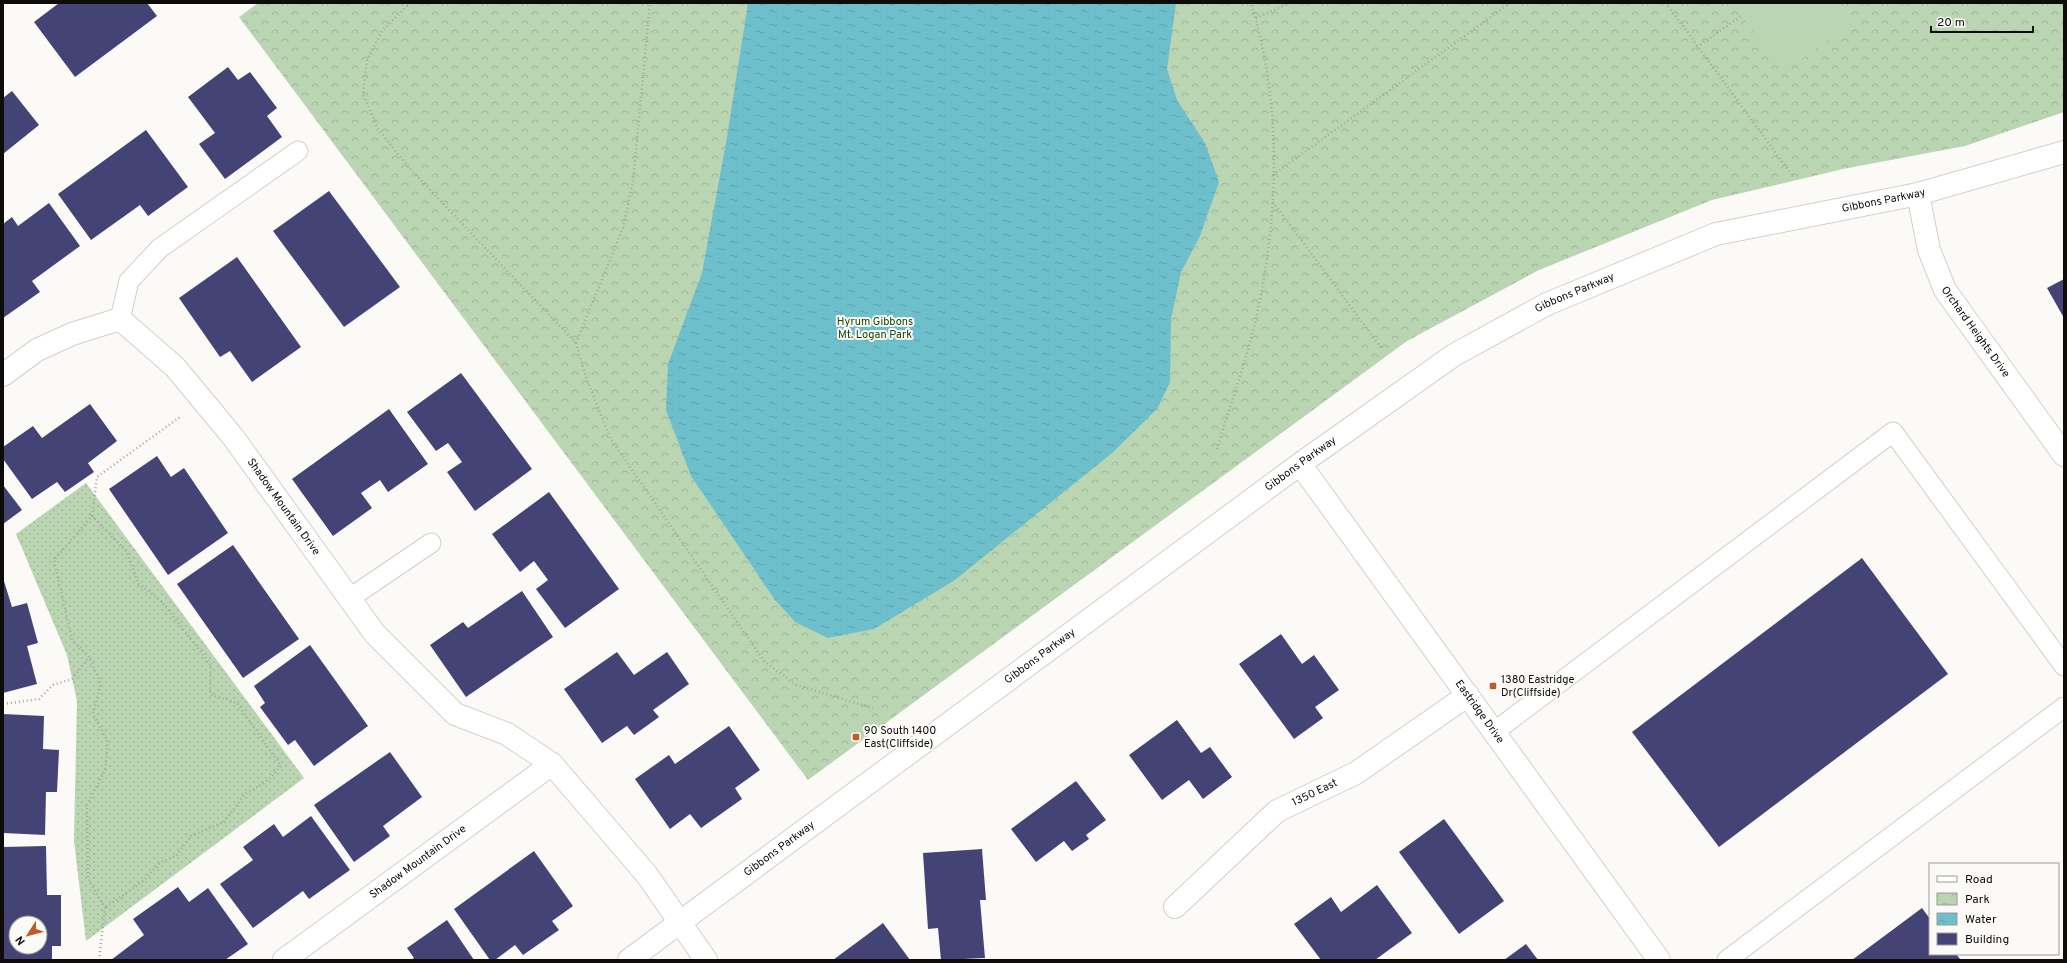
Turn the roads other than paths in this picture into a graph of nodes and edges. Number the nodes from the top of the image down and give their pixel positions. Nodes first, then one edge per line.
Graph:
1 (298, 151) dead end
2 (2064, 152) edge
3 (1918, 194) junction
4 (120, 319) junction
5 (3, 375) edge
6 (2064, 455) edge
7 (1300, 464) junction
8 (431, 543) dead end
9 (350, 598) junction
10 (2064, 666) edge
11 (1468, 695) junction
12 (2064, 707) edge
13 (1494, 732) junction
14 (552, 764) junction
15 (1175, 907) dead end
16 (679, 922) junction
17 (284, 960) edge
18 (629, 960) edge
19 (706, 960) edge
20 (1659, 960) edge
21 (1727, 960) edge

1 - 4 lane
2 - 3 street, Gibbons Parkway
3 - 6 street, Orchard Heights Drive
3 - 7 street, Gibbons Parkway
4 - 5 street
4 - 9 street, Shadow Mountain Drive
7 - 11 street, Eastridge Drive
7 - 16 street, Gibbons Parkway
8 - 9 lane
9 - 14 street, Shadow Mountain Drive
10 - 13 lane
11 - 13 street, Eastridge Drive
11 - 15 street, 1350 East
12 - 21 lane
13 - 20 street, Eastridge Drive
14 - 16 street, Shadow Mountain Drive
14 - 17 street, Shadow Mountain Drive
16 - 18 street, Gibbons Parkway
16 - 19 street, Shadow Mountain Drive

